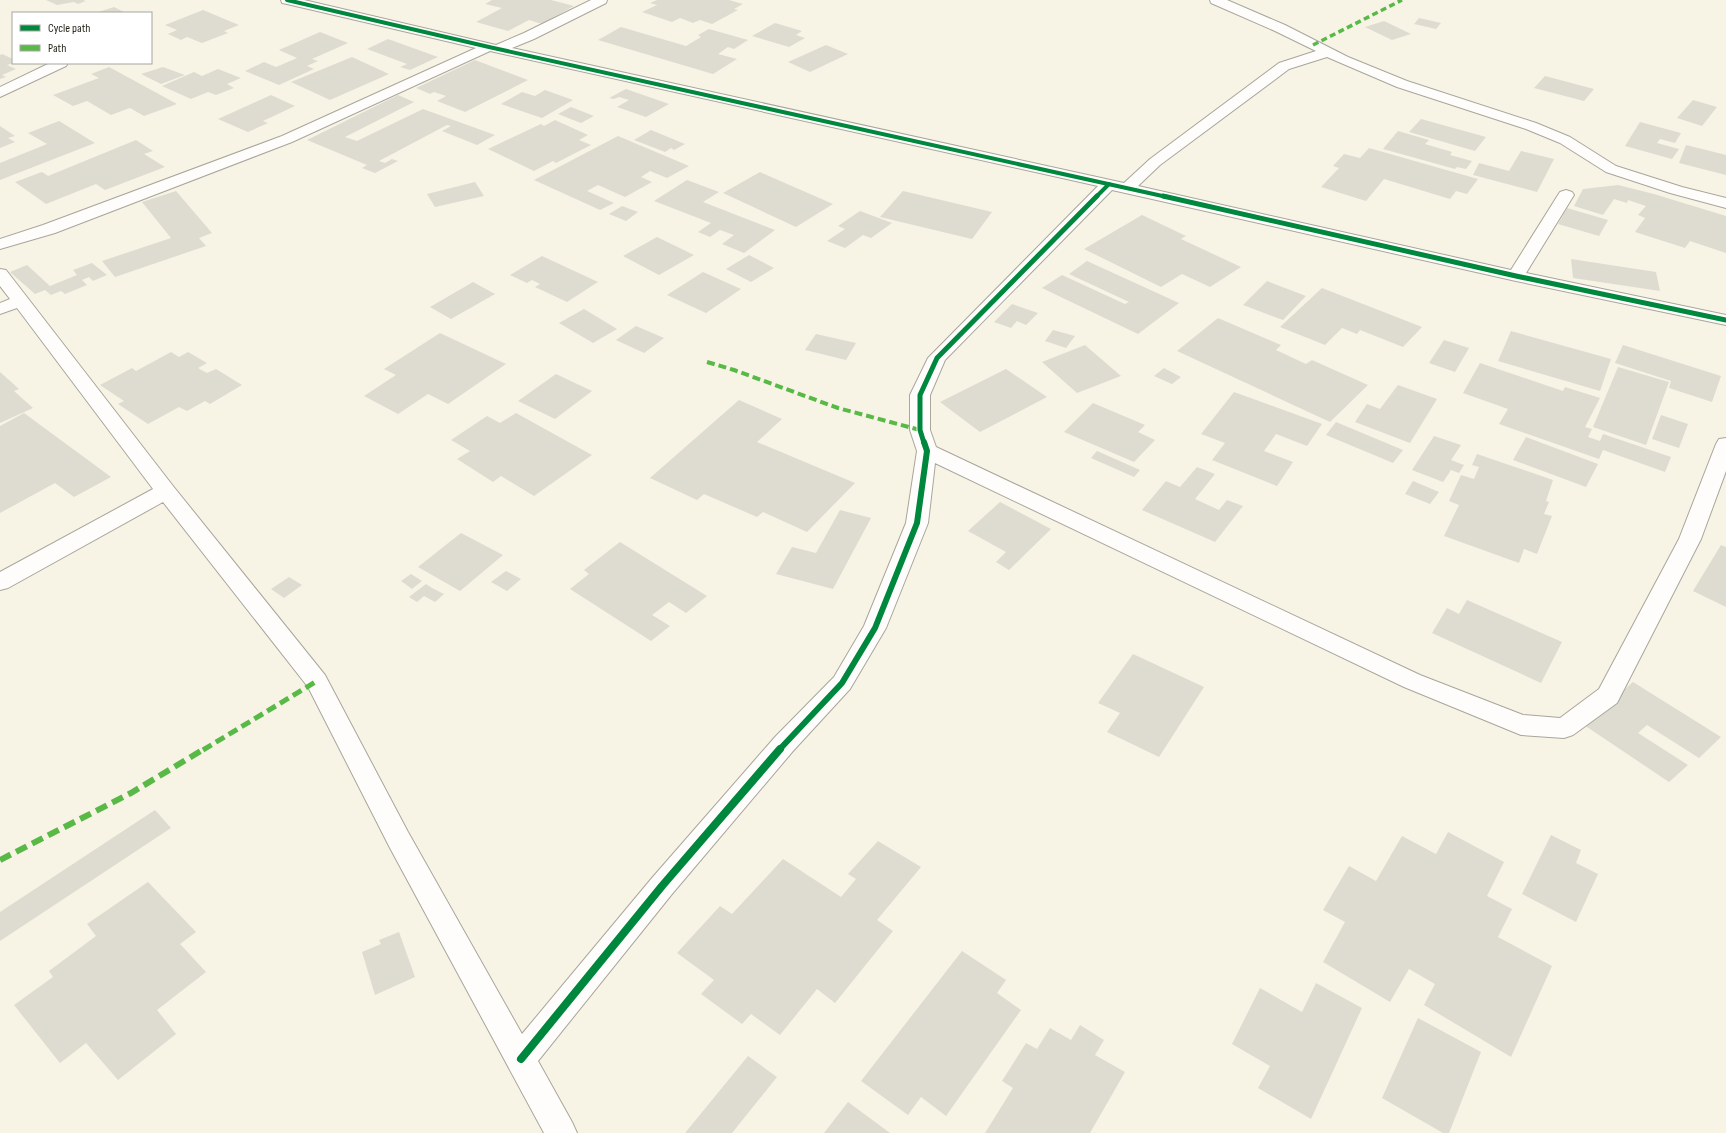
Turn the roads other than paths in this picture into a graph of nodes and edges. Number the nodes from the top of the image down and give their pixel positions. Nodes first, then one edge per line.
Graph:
1 (288, 0) edge
2 (601, 0) edge
3 (1216, 0) edge
4 (493, 48) junction
5 (1329, 52) junction
6 (58, 64) edge
7 (0, 93) edge
8 (1118, 186) junction
9 (1566, 195) dead end
10 (1726, 203) edge
11 (0, 244) edge
12 (0, 274) edge
13 (1516, 276) junction
14 (10, 305) edge
15 (1726, 320) edge
16 (1726, 444) edge
17 (926, 452) junction
18 (166, 491) junction
19 (0, 582) edge
20 (521, 1059) junction
21 (561, 1133) edge

1 - 4 street
2 - 4 street
3 - 5 street
4 - 8 street
4 - 11 street
5 - 8 street
5 - 10 street
6 - 7 street
8 - 13 street
8 - 17 street
9 - 13 street
12 - 14 street
13 - 15 street
14 - 18 street
16 - 17 street
17 - 20 street
18 - 19 street
18 - 20 street
20 - 21 street

